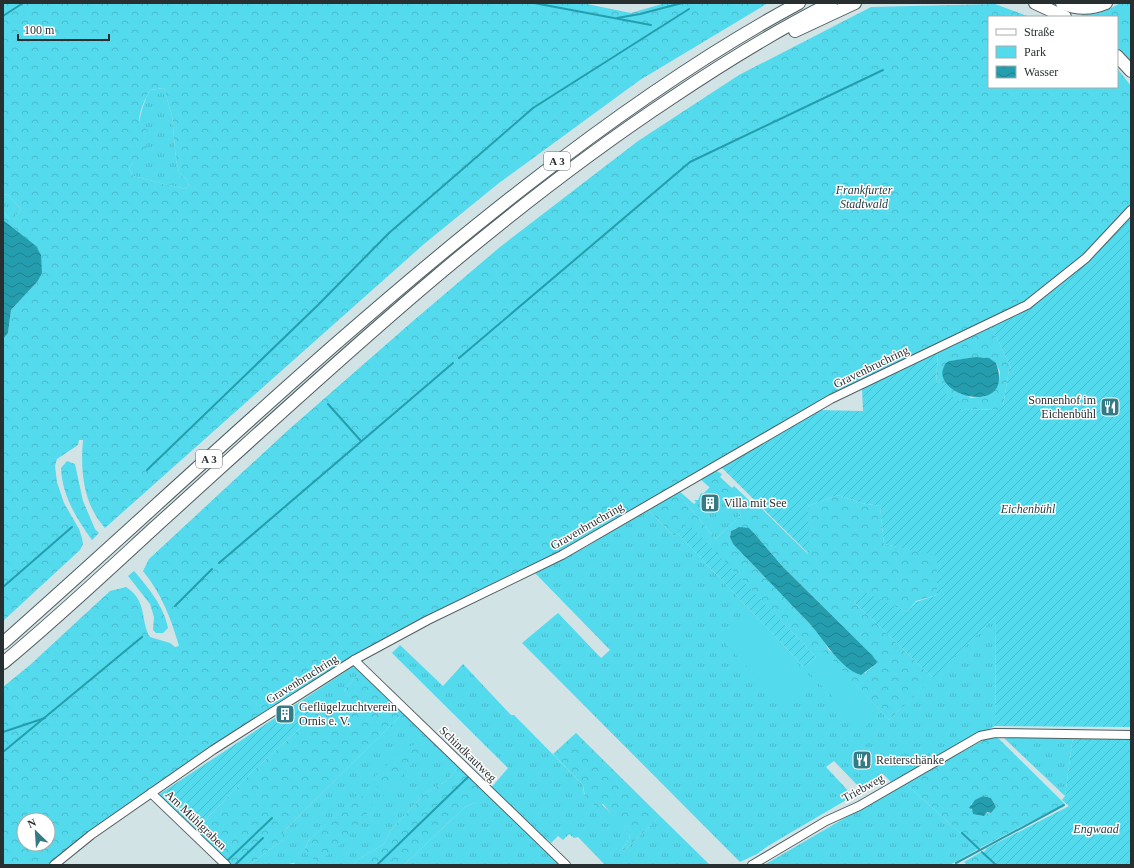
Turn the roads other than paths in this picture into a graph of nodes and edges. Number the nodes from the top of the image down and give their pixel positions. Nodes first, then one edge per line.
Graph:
1 (791, 3) edge
2 (799, 3) edge
3 (831, 3) edge
4 (855, 3) edge
5 (862, 3) edge
6 (1035, 3) edge
7 (1062, 3) edge
8 (1106, 3) edge
9 (843, 8) junction
10 (1063, 16) edge
11 (766, 20) junction
12 (1118, 57) edge
13 (734, 58) junction
14 (1131, 71) edge
15 (1131, 210) edge
16 (3, 643) edge
17 (354, 660) junction
18 (3, 663) edge
19 (1131, 735) edge
20 (150, 793) junction
21 (54, 865) edge
22 (226, 865) edge
23 (566, 865) edge
24 (752, 865) edge

1 - 11 highway
2 - 11 highway, A 3
3 - 13 highway, A 3
4 - 9 highway
5 - 9 highway
6 - 10 highway
7 - 8 highway
9 - 13 highway
11 - 16 highway, A 3
12 - 14 highway
13 - 18 highway, A 3
15 - 17 street, Gravenbruchring
17 - 20 street, Gravenbruchring
17 - 23 street, Schindkautweg
19 - 24 street, Triebweg
20 - 21 street, Gravenbruchring
20 - 22 street, Am Mühlgraben

